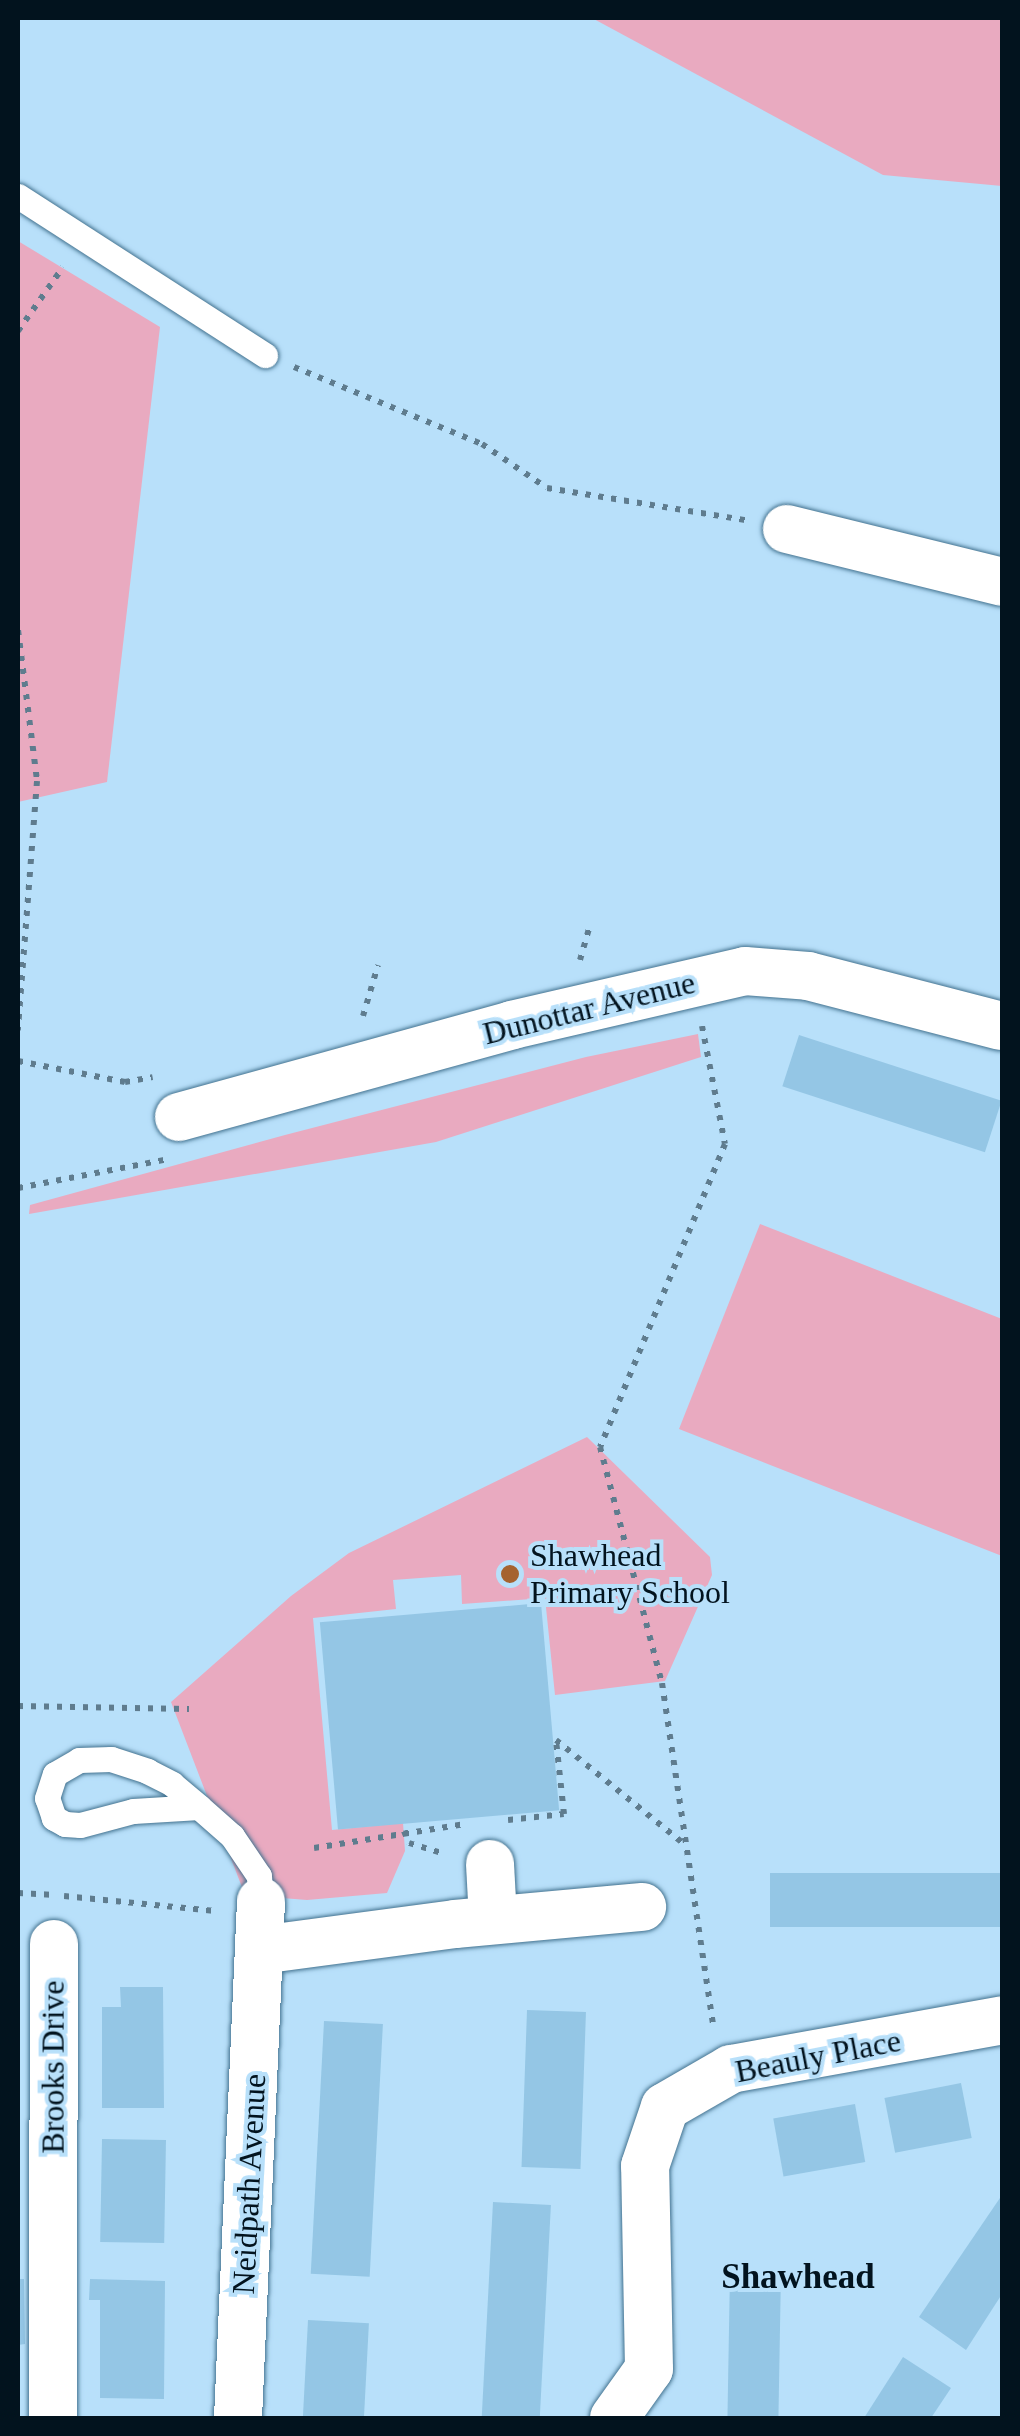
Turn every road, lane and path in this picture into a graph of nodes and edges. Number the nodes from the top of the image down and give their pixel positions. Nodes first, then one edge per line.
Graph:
1 (18, 196) edge
2 (66, 226) junction
3 (18, 332) edge
4 (265, 355) joint
5 (787, 529) joint
6 (1002, 582) edge
7 (18, 630) edge
8 (590, 924) dead end
9 (378, 965) dead end
10 (564, 965) dead end
11 (382, 1012) dead end
12 (364, 1016) junction
13 (349, 1020) dead end
14 (1002, 1026) edge
15 (18, 1030) edge
16 (710, 1060) dead end
17 (18, 1061) edge
18 (180, 1117) junction
19 (18, 1188) edge
20 (18, 1706) edge
21 (189, 1709) dead end
22 (199, 1808) junction
23 (486, 1836) junction
24 (686, 1846) junction
25 (314, 1848) dead end
26 (18, 1893) edge
27 (642, 1907) dead end
28 (493, 1920) junction
29 (260, 1926) junction
30 (54, 1944) dead end
31 (1002, 2020) edge
32 (733, 2069) junction
33 (35, 2190) edge
34 (52, 2418) edge
35 (238, 2418) edge
36 (614, 2418) edge

1 - 2 lane
2 - 3 path
2 - 4 lane
4 - 5 path
5 - 6 street
7 - 15 path
8 - 10 path
9 - 12 path
11 - 12 path
12 - 13 path
14 - 18 street, Dunottar Avenue
16 - 24 path
17 - 18 path
18 - 19 path
20 - 21 path
22 - 22 lane
22 - 29 lane
23 - 24 path
23 - 25 path
23 - 28 street
24 - 32 path
26 - 29 path
27 - 28 street
28 - 29 street
29 - 35 street, Neidpath Avenue
30 - 33 street, Brooks Drive
31 - 32 street, Beauly Place
32 - 36 street, Beauly Place
33 - 34 street, Brooks Drive

